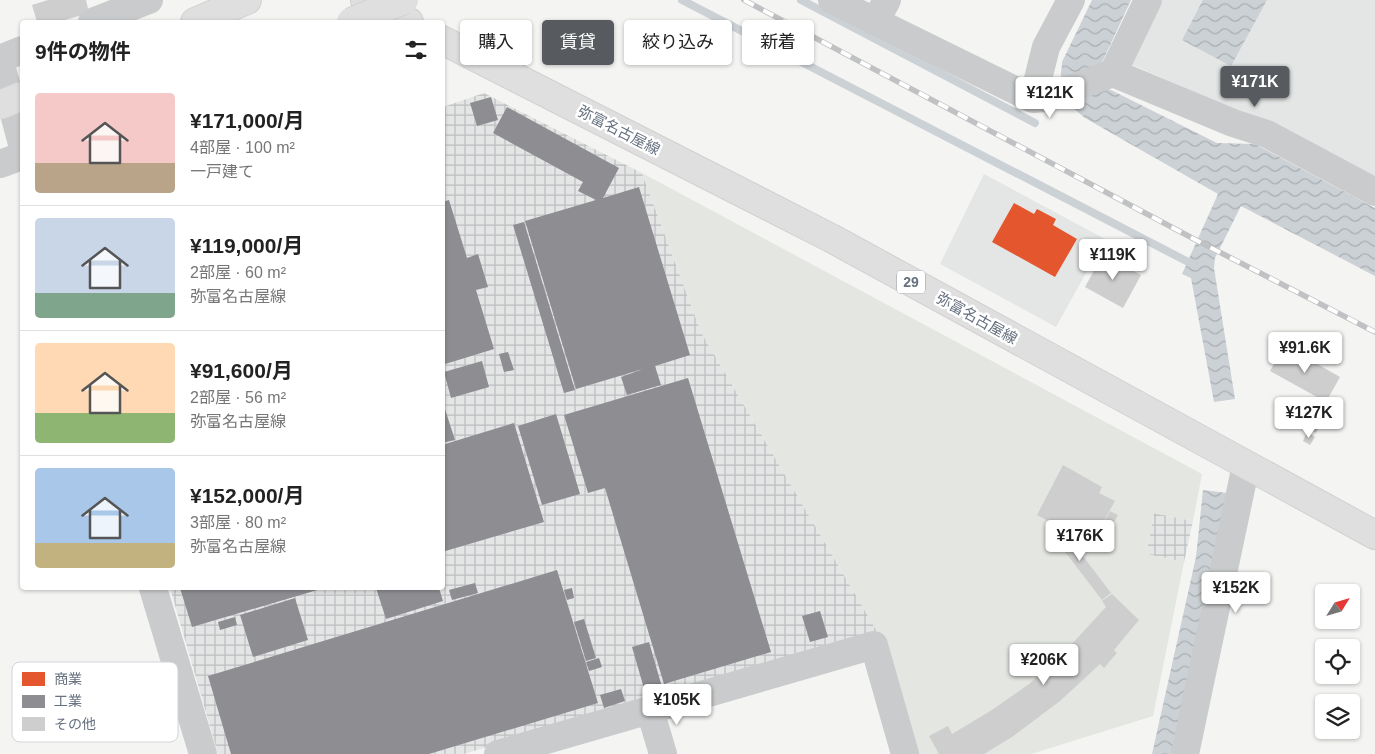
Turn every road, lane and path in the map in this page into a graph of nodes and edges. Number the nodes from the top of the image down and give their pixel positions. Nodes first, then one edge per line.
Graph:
1 (149, 0) edge
2 (247, 0) edge
3 (365, 0) edge
4 (404, 0) edge
5 (832, 0) edge
6 (1071, 0) edge
7 (1148, 0) edge
8 (881, 11) edge
9 (97, 20) edge
10 (199, 20) edge
11 (356, 20) edge
12 (405, 20) edge
13 (445, 42) edge
14 (20, 51) edge
15 (0, 60) edge
16 (1110, 74) junction
17 (20, 97) edge
18 (1043, 97) junction
19 (0, 105) edge
20 (20, 136) edge
21 (20, 157) edge
22 (0, 164) edge
23 (1375, 192) edge
24 (1246, 465) junction
25 (1375, 535) edge
26 (154, 590) edge
27 (175, 662) edge
28 (178, 671) edge
29 (650, 710) junction
30 (203, 754) edge
31 (498, 754) edge
32 (663, 754) edge
33 (905, 754) edge
34 (1185, 754) edge

1 - 9 street
2 - 10 main road
3 - 12 main road
4 - 11 main road, bridge
5 - 8 street
6 - 18 street
7 - 16 street
8 - 18 street
13 - 24 main road, 弥富名古屋線 / 29
14 - 15 street
15 - 20 street
16 - 18 street
16 - 23 street
17 - 19 main road, bridge
21 - 22 street
24 - 25 main road, 弥富名古屋線 / 29
24 - 34 street
26 - 27 street
28 - 30 street
29 - 31 street
29 - 32 street
29 - 33 street

